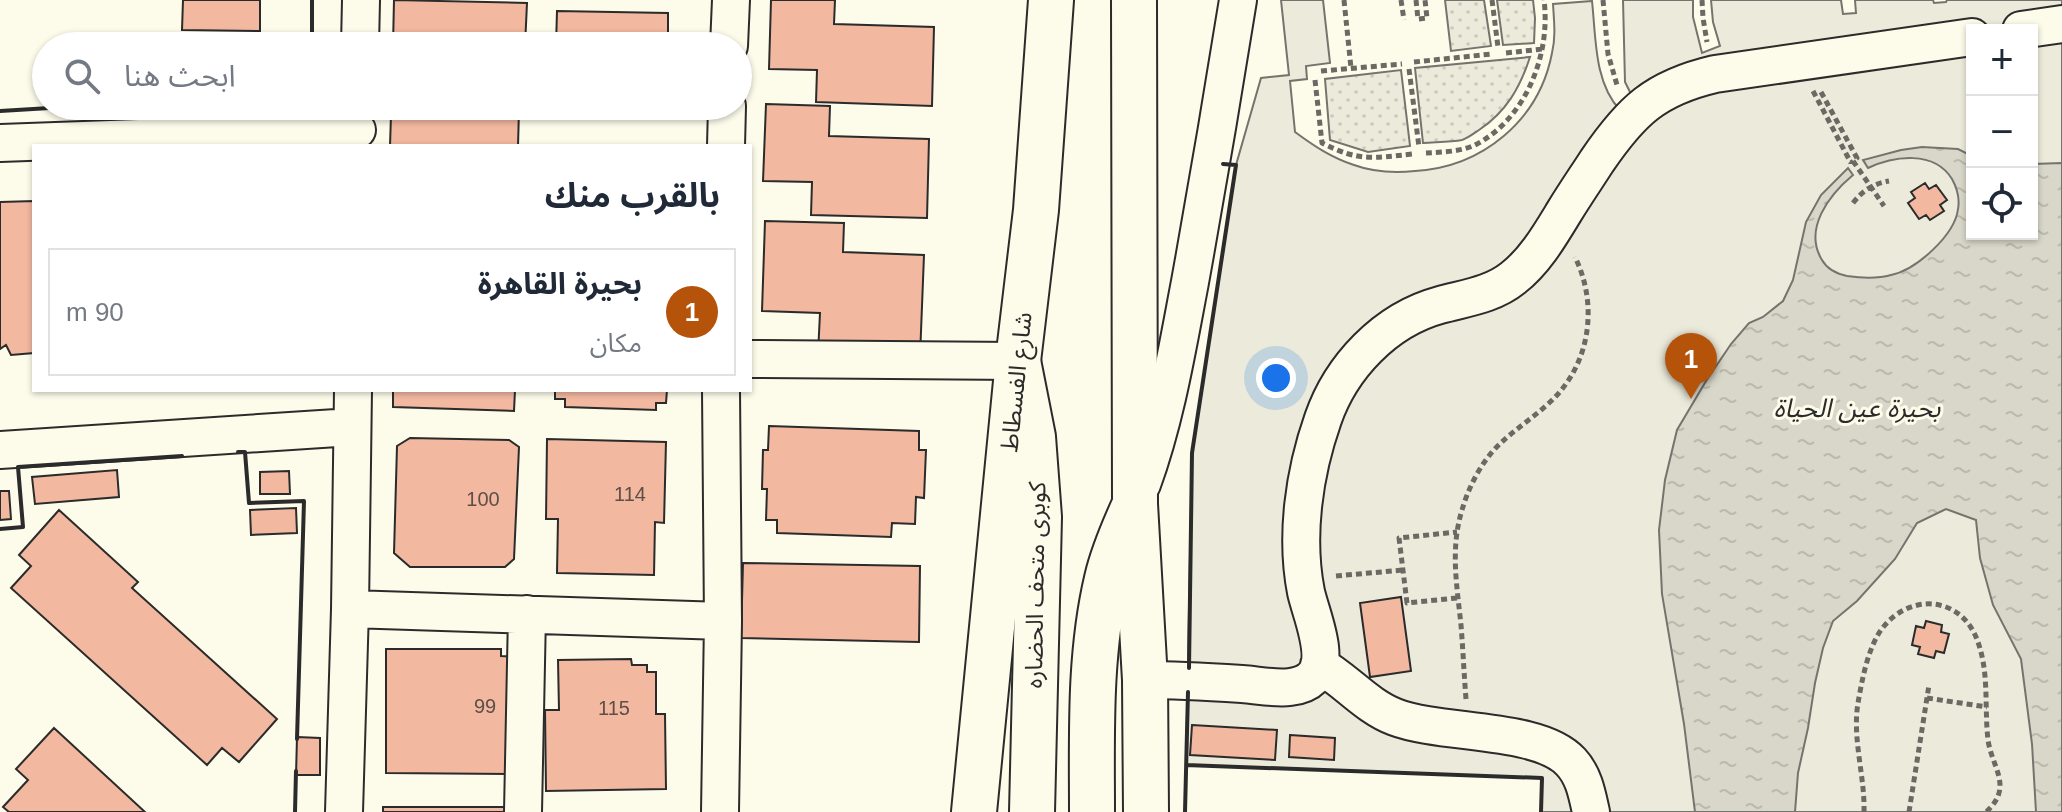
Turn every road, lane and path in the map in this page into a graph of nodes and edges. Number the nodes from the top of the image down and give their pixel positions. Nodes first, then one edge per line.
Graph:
1 (361, 0) edge
2 (731, 0) edge
3 (1051, 0) edge
4 (1134, 0) edge
5 (1213, 0) edge
6 (1238, 0) edge
7 (1344, 0) edge
8 (1401, 0) edge
9 (1416, 0) edge
10 (1425, 0) edge
11 (1492, 0) edge
12 (1544, 0) edge
13 (1603, 0) edge
14 (1701, 1) edge
15 (1404, 20) dead end
16 (2062, 24) edge
17 (2038, 28) edge
18 (360, 32) edge
19 (730, 32) edge
20 (1966, 38) edge
21 (1498, 47) dead end
22 (1543, 49) junction
23 (1506, 53) dead end
24 (1492, 54) dead end
25 (1414, 62) dead end
26 (1402, 64) dead end
27 (1351, 68) junction
28 (1409, 69) dead end
29 (1321, 71) dead end
30 (1715, 74) junction
31 (1315, 80) dead end
32 (1635, 112) junction
33 (727, 120) edge
34 (357, 127) edge
35 (0, 143) edge
36 (726, 144) edge
37 (1419, 147) dead end
38 (1426, 153) dead end
39 (1413, 154) dead end
40 (1853, 160) junction
41 (1889, 181) dead end
42 (1871, 186) junction
43 (1853, 203) dead end
44 (1884, 206) dead end
45 (1557, 225) junction
46 (752, 359) edge
47 (1018, 361) junction
48 (353, 392) edge
49 (721, 392) edge
50 (352, 427) junction
51 (0, 450) edge
52 (1135, 504) junction
53 (1457, 532) junction
54 (1403, 570) junction
55 (1304, 579) junction
56 (1457, 598) junction
57 (350, 609) junction
58 (527, 614) junction
59 (723, 621) junction
60 (1319, 665) junction
61 (1145, 680) junction
62 (1929, 685) dead end
63 (1927, 698) junction
64 (1987, 707) junction
65 (1468, 731) junction
66 (344, 812) edge
67 (523, 812) edge
68 (720, 812) edge
69 (974, 812) edge
70 (1032, 812) edge
71 (1092, 812) edge
72 (1146, 812) edge
73 (1591, 812) edge
74 (1864, 812) edge
75 (1909, 812) edge
76 (1986, 812) edge

1 - 18 street
2 - 19 street
3 - 47 main road, شارع الفسطاط
4 - 52 main road
5 - 52 street
6 - 52 street
7 - 27 path
8 - 15 path
9 - 10 path
11 - 21 path
12 - 22 path
13 - 32 path
14 - 30 path
16 - 17 street
20 - 30 street
22 - 23 path
22 - 38 path
24 - 25 path
26 - 27 path
27 - 29 path
28 - 37 path
30 - 32 street
31 - 39 path
32 - 45 street
33 - 36 street
34 - 35 street
40 - 40 path
40 - 42 path
41 - 42 path
42 - 43 path
42 - 44 path
45 - 53 path
45 - 55 street
46 - 47 street
47 - 69 main road, شارع الفسطاط
47 - 70 main road, كوبرى متحف الحضاره
48 - 50 street
49 - 59 street
50 - 51 street
50 - 57 street
52 - 61 main road
52 - 71 main road
53 - 54 path
53 - 56 path
54 - 55 path
54 - 56 path
55 - 60 street
56 - 65 path
57 - 58 street
57 - 66 street
58 - 59 street
58 - 67 street
59 - 68 street
60 - 61 street
60 - 65 street
61 - 72 main road
62 - 63 path
63 - 64 path
63 - 75 path
64 - 74 path
64 - 76 path
65 - 73 street

